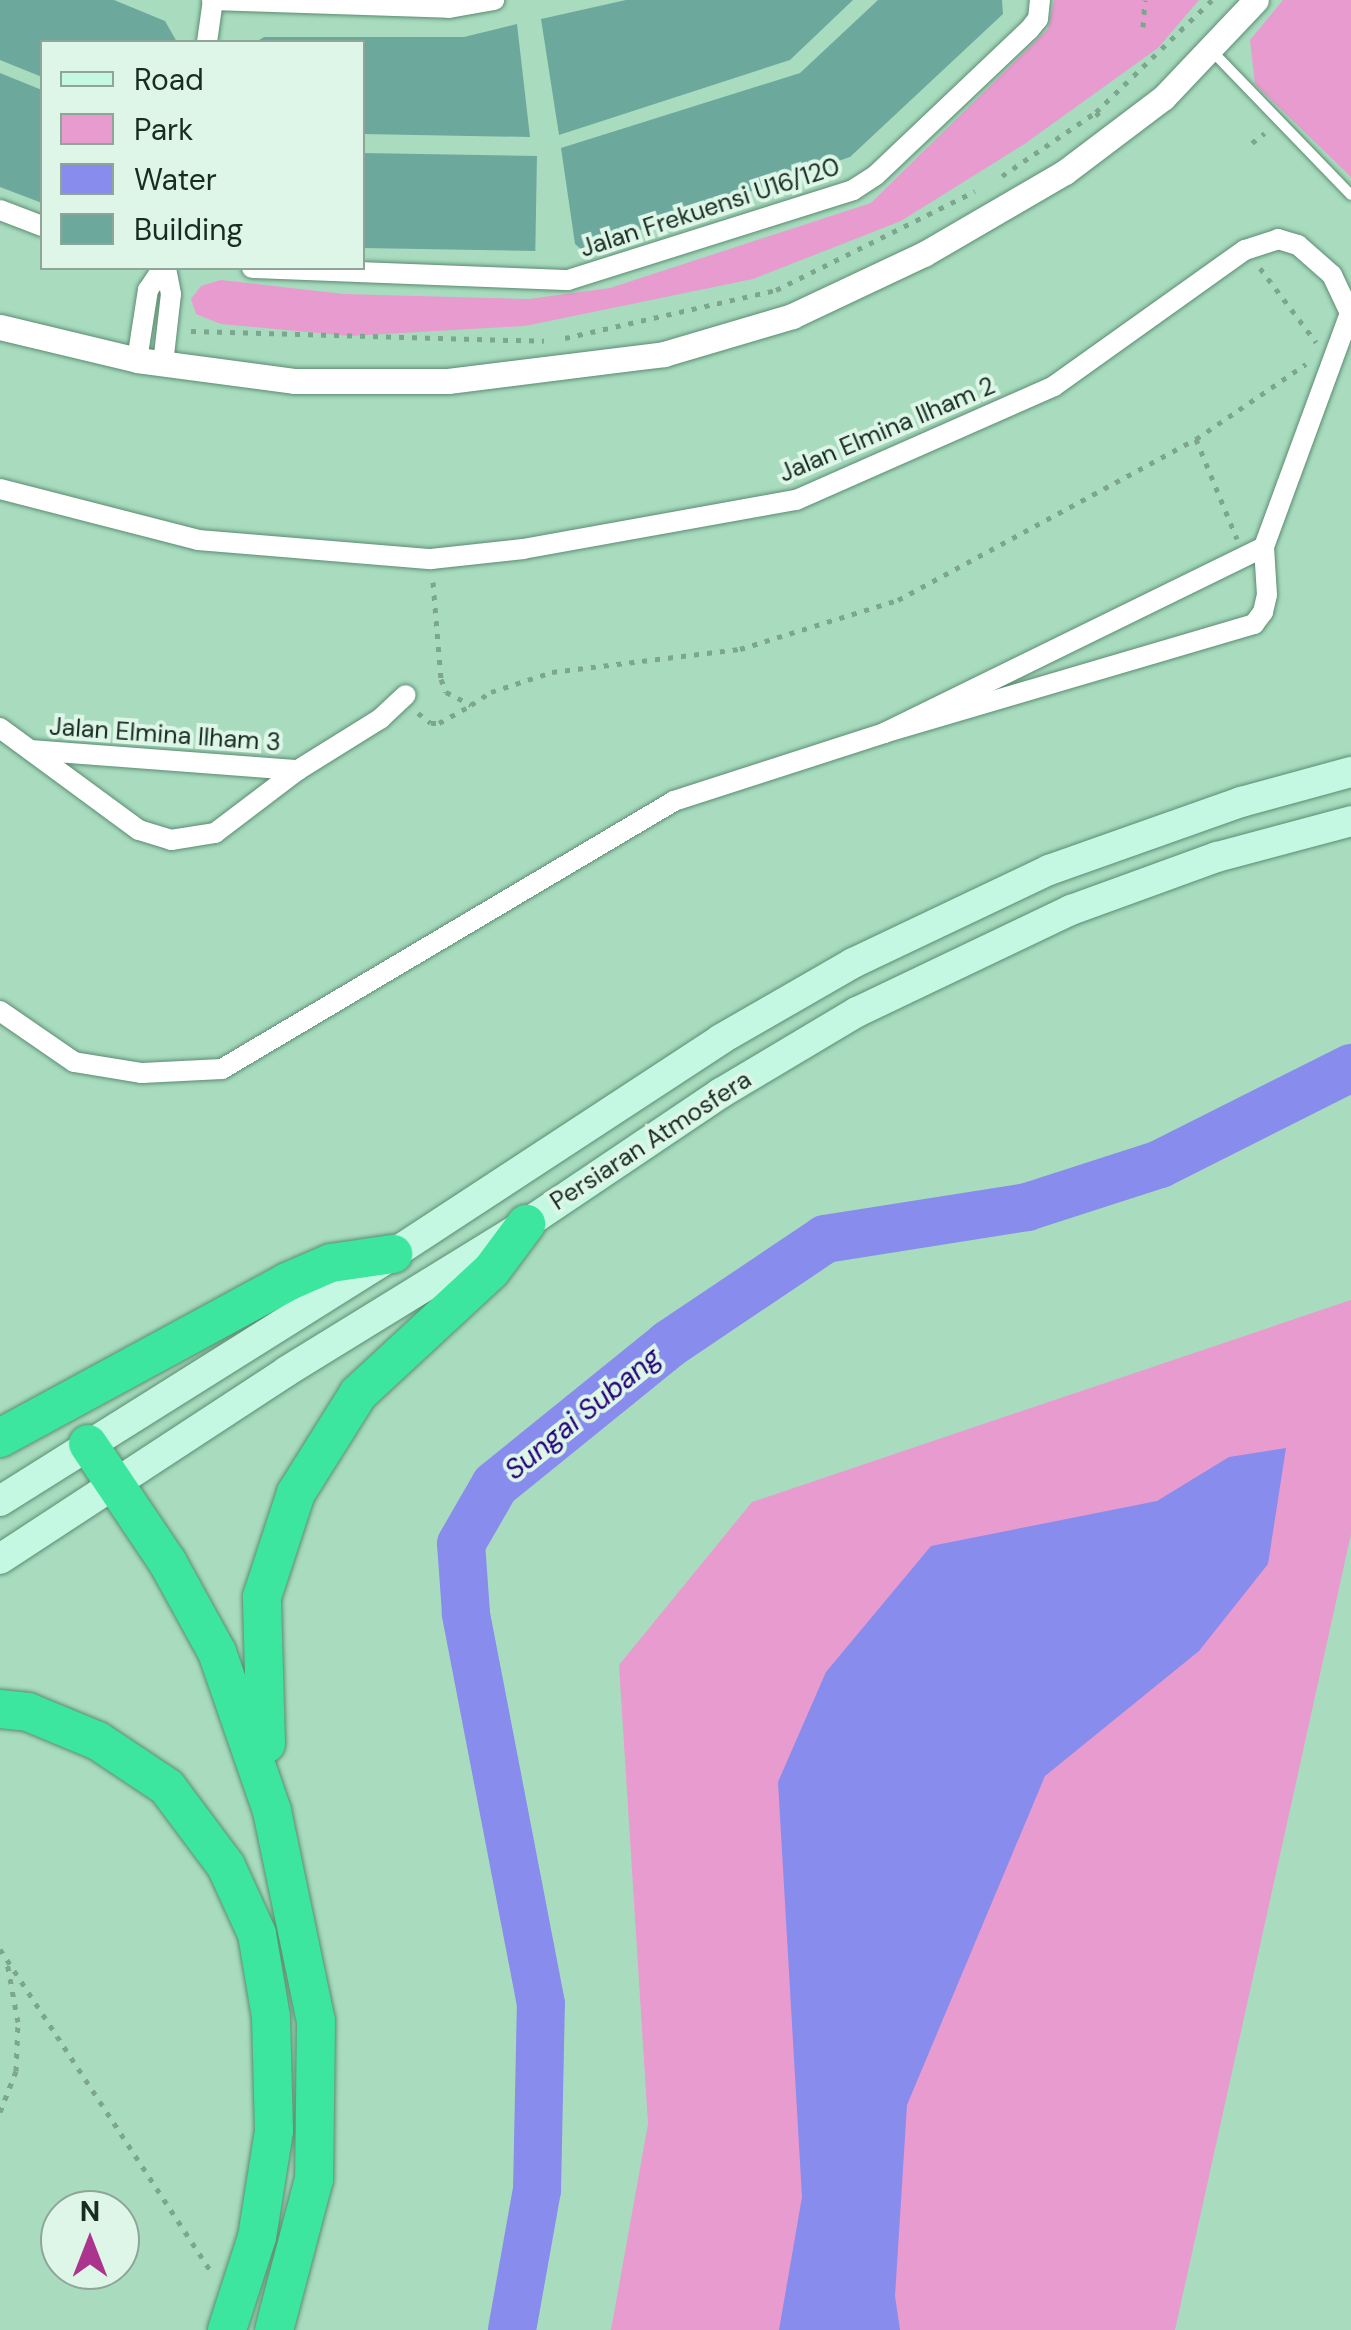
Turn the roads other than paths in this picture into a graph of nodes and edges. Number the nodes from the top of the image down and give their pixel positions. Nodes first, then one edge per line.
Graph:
1 (212, 0) edge
2 (494, 0) edge
3 (1040, 0) edge
4 (1256, 0) edge
5 (207, 40) edge
6 (1212, 51) junction
7 (1351, 195) edge
8 (0, 210) edge
9 (40, 225) edge
10 (163, 270) edge
11 (166, 270) edge
12 (305, 270) edge
13 (1348, 291) edge
14 (0, 327) edge
15 (137, 360) junction
16 (164, 364) junction
17 (0, 489) edge
18 (1264, 547) junction
19 (406, 695) road end
20 (0, 728) edge
21 (884, 732) junction
22 (28, 750) junction
23 (298, 770) junction
24 (1351, 772) edge
25 (1351, 821) edge
26 (0, 1011) edge
27 (526, 1224) junction
28 (393, 1254) junction
29 (0, 1438) edge
30 (88, 1444) junction
31 (116, 1483) junction
32 (0, 1501) edge
33 (0, 1559) edge
34 (0, 1708) edge
35 (272, 1811) junction
36 (227, 2330) edge
37 (274, 2330) edge

1 - 2 street
1 - 5 street
3 - 12 street, Jalan Frekuensi U16/120
4 - 6 street
6 - 7 lane
6 - 16 street
8 - 9 street
10 - 15 street
11 - 16 street
13 - 17 street, Jalan Elmina Ilham 2
13 - 18 street, Jalan Elmina Ilham 2
14 - 15 street
15 - 16 street
18 - 21 street, Jalan Elmina Ilham 2
18 - 21 street, Jalan Elmina Ilham 2
19 - 23 street, Jalan Elmina Ilham 3
20 - 22 street, Jalan Elmina Ilham 3
21 - 26 street, Jalan Elmina Ilham 2
22 - 23 street, Jalan Elmina Ilham 3
22 - 23 street, Jalan Elmina Ilham 3
24 - 28 main road, Persiaran Atmosfera
25 - 27 main road, Persiaran Atmosfera
27 - 31 main road, Persiaran Atmosfera
27 - 35 highway
28 - 29 highway
28 - 30 main road, Persiaran Atmosfera
30 - 31 highway
30 - 32 main road, Persiaran Atmosfera
31 - 33 main road, Persiaran Atmosfera
31 - 35 highway
34 - 36 highway
35 - 37 highway

